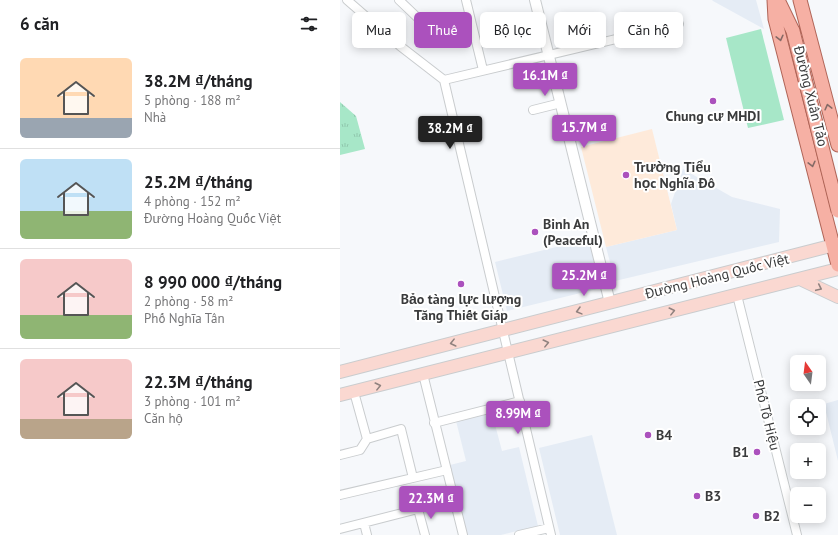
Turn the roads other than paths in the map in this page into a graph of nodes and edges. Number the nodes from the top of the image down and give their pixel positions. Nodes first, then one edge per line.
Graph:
1 (347, 0) edge
2 (398, 0) edge
3 (466, 0) edge
4 (536, 0) edge
5 (774, 0) edge
6 (778, 0) edge
7 (794, 0) edge
8 (800, 0) edge
9 (414, 15) edge
10 (793, 31) junction
11 (614, 40) edge
12 (549, 55) junction
13 (484, 70) junction
14 (444, 80) junction
15 (561, 103) junction
16 (533, 110) dead end
17 (838, 145) edge
18 (817, 184) junction
19 (838, 194) edge
20 (838, 211) edge
21 (836, 245) edge
22 (838, 265) edge
23 (838, 269) edge
24 (800, 279) junction
25 (737, 294) junction
26 (838, 297) edge
27 (610, 303) junction
28 (503, 331) junction
29 (508, 352) junction
30 (340, 372) edge
31 (422, 374) junction
32 (354, 392) junction
33 (340, 395) edge
34 (520, 402) junction
35 (434, 423) junction
36 (367, 438) junction
37 (340, 455) edge
38 (447, 470) junction
39 (413, 478) junction
40 (340, 495) edge
41 (364, 523) junction
42 (340, 528) edge
43 (550, 532) edge
44 (367, 535) edge
45 (425, 535) edge
46 (463, 535) edge
47 (519, 535) edge
48 (797, 535) edge

1 - 14 street
2 - 9 street
3 - 13 street
4 - 12 street
5 -> 18 main road, Đường Xuân Tảo
6 - 10 main road
7 - 10 main road
17 -> 8 main road, Đường Xuân Tảo
10 - 20 main road, bridge
11 - 12 street
12 - 13 street
12 - 15 street
13 - 14 street
14 - 28 street
15 - 16 street
15 - 27 street
18 - 19 main road
18 - 21 main road, Đường Xuân Tảo
21 - 22 main road, Đường Xuân Tảo
21 - 27 main road, Đường Hoàng Quốc Việt
23 - 24 main road, Đường Hoàng Quốc Việt
24 - 25 main road, Đường Hoàng Quốc Việt
24 -> 26 main road
29 -> 25 main road, Đường Hoàng Quốc Việt
25 - 48 street, Phố Tô Hiệu
27 -> 28 main road, Đường Hoàng Quốc Việt
28 - 29 street
28 -> 30 main road, Đường Hoàng Quốc Việt
29 - 31 main road, Đường Hoàng Quốc Việt
29 - 34 street
32 -> 31 main road, Đường Hoàng Quốc Việt
31 - 35 street
32 - 33 main road, Đường Hoàng Quốc Việt
32 - 36 street
34 - 35 street
34 - 43 street
35 - 38 street
36 - 37 street
36 - 39 street
38 - 39 street
38 - 46 street
39 - 40 street
41 - 42 street
41 - 44 street
41 - 45 street
43 - 47 street

